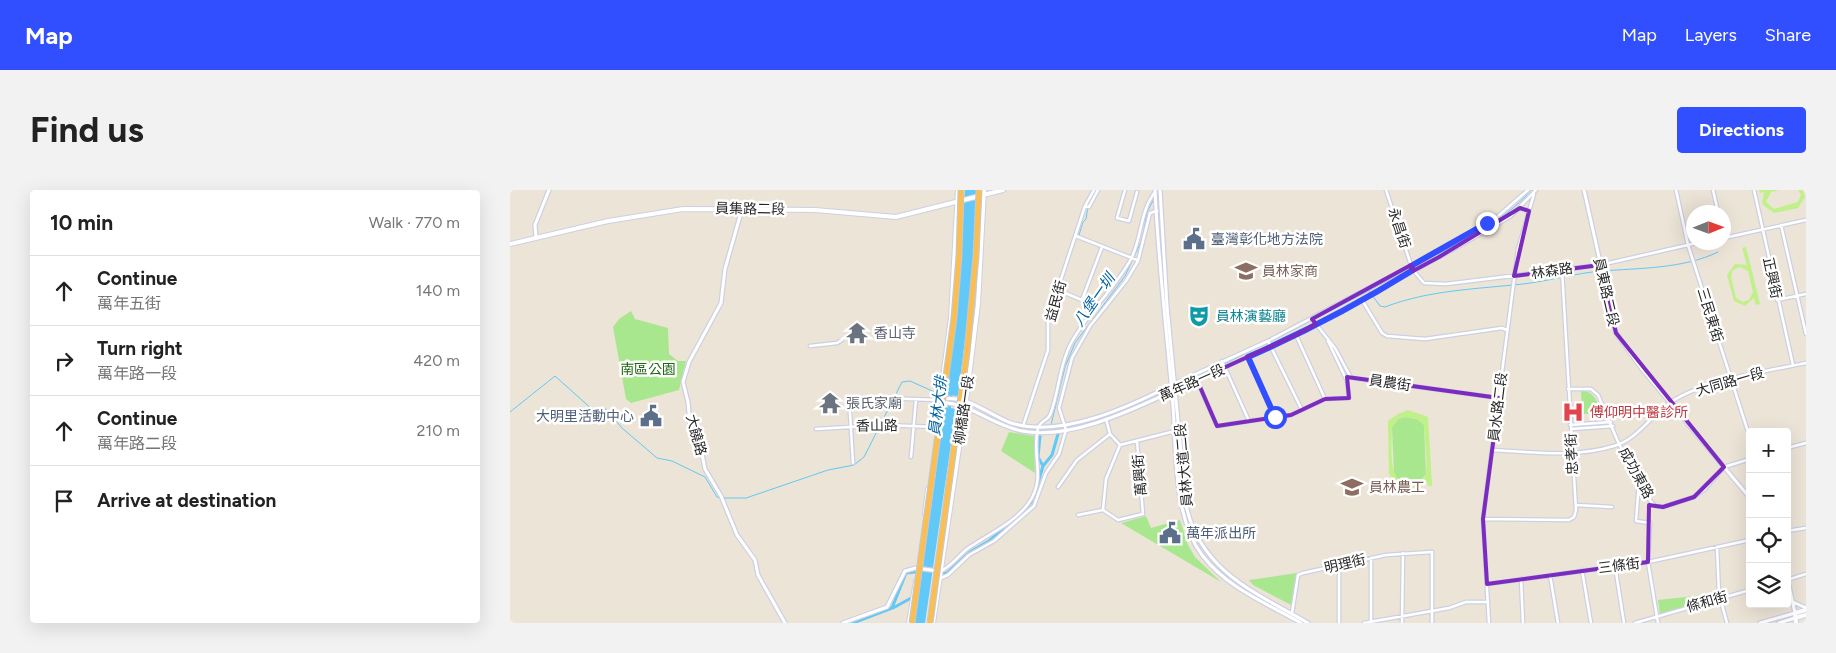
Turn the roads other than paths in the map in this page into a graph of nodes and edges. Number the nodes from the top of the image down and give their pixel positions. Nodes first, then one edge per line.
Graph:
1 (549, 190) edge
2 (960, 190) edge
3 (979, 190) edge
4 (984, 190) edge
5 (1003, 190) edge
6 (1094, 190) edge
7 (1098, 190) edge
8 (1125, 190) edge
9 (1160, 190) edge
10 (1386, 190) edge
11 (1528, 190) edge
12 (1536, 190) edge
13 (1584, 190) edge
14 (1676, 190) edge
15 (1713, 190) edge
16 (1754, 190) edge
17 (1155, 191) edge
18 (1137, 192) dead end
19 (1534, 194) junction
20 (984, 196) junction
21 (958, 203) junction
22 (1716, 205) edge
23 (1087, 207) junction
24 (1520, 208) junction
25 (742, 209) junction
26 (1157, 211) junction
27 (1529, 211) junction
28 (1806, 220) edge
29 (1781, 225) junction
30 (1762, 229) junction
31 (1076, 236) junction
32 (1731, 236) edge
33 (536, 237) junction
34 (1686, 237) edge
35 (510, 244) edge
36 (1686, 246) edge
37 (1102, 247) junction
38 (1163, 248) junction
39 (1158, 249) junction
40 (1689, 250) edge
41 (1131, 258) junction
42 (1138, 261) junction
43 (1600, 265) junction
44 (1411, 266) junction
45 (1413, 270) junction
46 (1562, 270) junction
47 (1514, 276) junction
48 (1058, 290) junction
49 (1806, 294) edge
50 (1797, 296) junction
51 (1082, 300) junction
52 (1362, 300) junction
53 (1777, 300) junction
54 (1097, 306) junction
55 (1312, 319) junction
56 (1316, 324) junction
57 (1508, 330) junction
58 (1806, 334) edge
59 (1296, 335) junction
60 (842, 340) dead end
61 (1268, 341) junction
62 (1328, 341) junction
63 (810, 346) dead end
64 (1271, 347) junction
65 (1248, 357) junction
66 (1222, 362) junction
67 (1806, 363) edge
68 (1793, 365) junction
69 (1225, 368) junction
70 (1197, 380) junction
71 (1731, 380) junction
72 (1176, 383) junction
73 (1171, 385) junction
74 (1177, 389) junction
75 (1568, 389) junction
76 (1172, 392) junction
77 (1499, 398) junction
78 (916, 399) junction
79 (943, 399) junction
80 (1325, 399) junction
81 (966, 401) junction
82 (1670, 402) junction
83 (965, 407) junction
84 (1302, 410) junction
85 (1275, 417) junction
86 (1106, 419) junction
87 (1249, 421) junction
88 (1611, 422) junction
89 (1063, 425) junction
90 (1570, 425) junction
91 (851, 426) junction
92 (914, 426) junction
93 (1023, 426) junction
94 (1613, 426) junction
95 (1040, 427) junction
96 (937, 428) junction
97 (1747, 428) edge
98 (1571, 429) junction
99 (816, 430) dead end
100 (1064, 431) junction
101 (1175, 431) junction
102 (1039, 432) junction
103 (1110, 434) junction
104 (1137, 441) junction
105 (1806, 443) edge
106 (1619, 444) junction
107 (1120, 445) junction
108 (1791, 447) edge
109 (1492, 450) junction
110 (1572, 453) junction
111 (911, 457) dead end
112 (1746, 460) edge
113 (853, 464) dead end
114 (1724, 467) junction
115 (1639, 482) junction
116 (1058, 487) dead end
117 (1746, 493) edge
118 (1575, 505) junction
119 (1612, 507) dead end
120 (1103, 510) junction
121 (1078, 515) dead end
122 (1483, 519) junction
123 (1806, 528) edge
124 (1791, 530) edge
125 (1746, 541) edge
126 (1717, 547) junction
127 (1403, 553) junction
128 (1371, 558) junction
129 (1648, 562) junction
130 (1339, 566) junction
131 (1615, 566) junction
132 (920, 570) junction
133 (1582, 570) junction
134 (938, 571) junction
135 (1806, 574) edge
136 (1550, 575) junction
137 (1791, 578) edge
138 (939, 579) junction
139 (1521, 579) junction
140 (1487, 584) junction
141 (1746, 591) edge
142 (1791, 597) edge
143 (1720, 599) junction
144 (1792, 601) junction
145 (1488, 602) junction
146 (1806, 609) edge
147 (1432, 610) junction
148 (1292, 613) junction
149 (1794, 613) junction
150 (1806, 615) edge
151 (1402, 617) junction
152 (1657, 617) junction
153 (1796, 621) edge
154 (1371, 622) junction
155 (785, 623) edge
156 (844, 623) edge
157 (911, 623) edge
158 (931, 623) edge
159 (1301, 623) edge
160 (1308, 623) edge
161 (1339, 623) edge
162 (1364, 623) edge
163 (1402, 623) edge
164 (1432, 623) edge
165 (1489, 623) edge
166 (1523, 623) edge
167 (1558, 623) edge
168 (1591, 623) edge
169 (1624, 623) edge
170 (1635, 623) edge
171 (1658, 623) edge
172 (1727, 623) edge
173 (1760, 623) edge
174 (1779, 623) edge

1 - 33 street
2 - 21 main road, 柳橋路一段
2 - 157 highway, bridge
3 - 158 highway, bridge
4 - 20 main road, 柳橋路一段
5 - 20 main road
6 - 23 street
7 - 23 street
8 - 18 street
9 - 38 street, 員林大道二段
10 - 44 street, 永昌街
11 - 44 street, 萬年路一段
12 - 19 street
13 - 43 street, 員東路二段
14 - 34 street, 三民東街
15 - 22 street
16 - 30 street, 正興街
17 - 26 street, 員林大道二段
17 - 41 street
19 - 24 street, 萬年路一段
19 - 27 street, 員水路二段
20 - 21 main road, 員集路二段
20 - 81 main road, 柳橋路一段
21 - 25 main road, 員集路二段
21 - 79 main road, 柳橋路一段
23 - 31 street, 益民街
24 - 27 street
24 - 45 street, 萬年路一段
25 - 33 main road, 員集路二段
25 - 155 street, 大饒路
26 - 39 street, 員林大道二段
26 - 42 street
27 - 47 street, 員水路二段
28 - 29 street
29 - 30 street
29 - 50 street
30 - 32 street
30 - 53 street, 正興街
31 - 37 street
31 - 48 street, 益民街
33 - 35 main road, 員集路二段
36 - 43 street, 林森路
37 - 41 street
37 - 51 street
38 - 39 street
38 - 72 street, 員林大道二段
39 - 73 street, 員林大道二段
40 - 71 street, 三民東街
41 - 42 street
41 - 54 street
42 - 89 street
43 - 46 street, 林森路
43 - 82 street, 員東路二段
44 - 45 street, 林森路
44 - 55 street, 萬年路一段
45 - 47 street, 林森路
45 - 52 street, 萬年路一段
46 - 47 street, 林森路
46 - 75 street, 忠孝街
47 - 57 street, 員水路二段
48 - 51 street
48 - 93 street, 益民街
49 - 50 street
50 - 53 street
50 - 58 street
51 - 54 street
52 - 56 street, 萬年路一段
52 - 57 street
53 - 68 street, 正興街
54 - 95 street
55 - 56 street, 員農街
55 - 61 street, 萬年路一段
56 - 59 street, 萬年路一段
56 - 62 street, 員農街
57 - 77 street, 員水路二段
59 - 64 street, 萬年路一段
59 - 80 street
60 - 63 street
61 - 64 street
61 - 66 street, 萬年路一段
62 - 77 street, 員農街
62 - 80 street
64 - 65 street, 萬年路一段
64 - 84 street
65 - 69 street, 萬年路一段
65 - 85 street
66 - 69 street
66 - 72 street, 萬年路一段
67 - 68 street, 大同路一段
68 - 71 street, 大同路一段
69 - 70 street, 萬年路一段
69 - 87 street
70 - 74 street, 萬年路一段
70 - 87 street
71 - 82 street, 大同路一段
71 - 97 street, 三民東街
72 - 73 street, 萬年路一段
72 - 74 street, 員林大道二段
73 - 76 street, 員林大道二段
73 - 89 street, 萬年路一段
74 - 76 street, 萬年路一段
74 - 148 street, 員林大道二段
75 - 88 street, 成功東路
75 - 90 street, 忠孝街
76 - 86 street, 萬年路一段
76 - 101 street, 員林大道二段
77 - 109 street, 員水路二段
78 - 79 street
78 - 91 street
78 - 92 street
79 - 81 street, 萬年路一段
79 - 83 street, 萬年路一段
79 - 96 main road, 柳橋路一段
80 - 84 street
81 - 83 main road, 柳橋路一段
81 - 93 street, 萬年路一段
82 - 106 street, 大同路一段
82 - 114 street, 員東路二段
83 - 102 street, 萬年路一段
83 - 134 main road, 柳橋路一段
84 - 85 street
85 - 87 street
86 - 100 street, 萬年路一段
86 - 103 street
88 - 90 street
88 - 94 street, 成功東路
89 - 95 street, 萬年路一段
89 - 100 street
90 - 98 street, 忠孝街
91 - 92 street, 香山路
91 - 99 street, 香山路
91 - 113 street
92 - 96 street, 香山路
92 - 111 street
93 - 95 street, 萬年路一段
94 - 98 street
94 - 106 street, 成功東路
95 - 102 street
96 - 132 main road, 柳橋路一段
98 - 110 street, 忠孝街
100 - 102 street, 萬年路一段
100 - 138 street
101 - 104 street
101 - 159 street, 員林大道二段
102 - 134 street
103 - 107 street
103 - 116 street
104 - 107 street
104 - 120 street, 萬興街
105 - 108 street
106 - 110 street, 大同路一段
106 - 115 street, 成功東路
107 - 120 street
109 - 110 street, 大同路一段
109 - 122 street, 員水路二段
110 - 118 street, 忠孝街
112 - 114 street
114 - 115 street, 成功東路
114 - 117 street, 員東路二段
115 - 129 street
118 - 119 street
118 - 122 street
120 - 121 street
122 - 140 street, 員水路二段
123 - 124 street
125 - 126 street, 三條街
126 - 129 street, 三條街
126 - 143 street
127 - 128 street, 明理街
127 - 147 street, 明理街
127 - 151 street
128 - 130 street, 明理街
128 - 154 street
129 - 131 street, 三條街
129 - 152 street
130 - 148 street, 明理街
130 - 161 street
131 - 133 street, 三條街
131 - 169 street
132 - 134 street
132 - 156 street
132 - 157 main road, 柳橋路一段
133 - 136 street, 三條街
133 - 168 street
134 - 138 main road, 柳橋路一段
135 - 137 street
136 - 139 street, 三條街
136 - 167 street
138 - 158 main road, 柳橋路一段
139 - 140 street, 三條街
139 - 166 street
140 - 145 street, 員水路二段
141 - 143 street, 條和街
142 - 144 street
143 - 152 street, 條和街
143 - 172 street
144 - 146 street
144 - 149 street
145 - 147 street
145 - 165 street, 員水路二段
146 - 149 main road
147 - 151 street
147 - 164 street
148 - 160 street, 員林大道二段
149 - 153 main road
149 - 173 street
150 - 153 main road
151 - 154 street
151 - 163 street
152 - 170 street, 條和街
152 - 171 street
153 - 174 street
154 - 162 street

